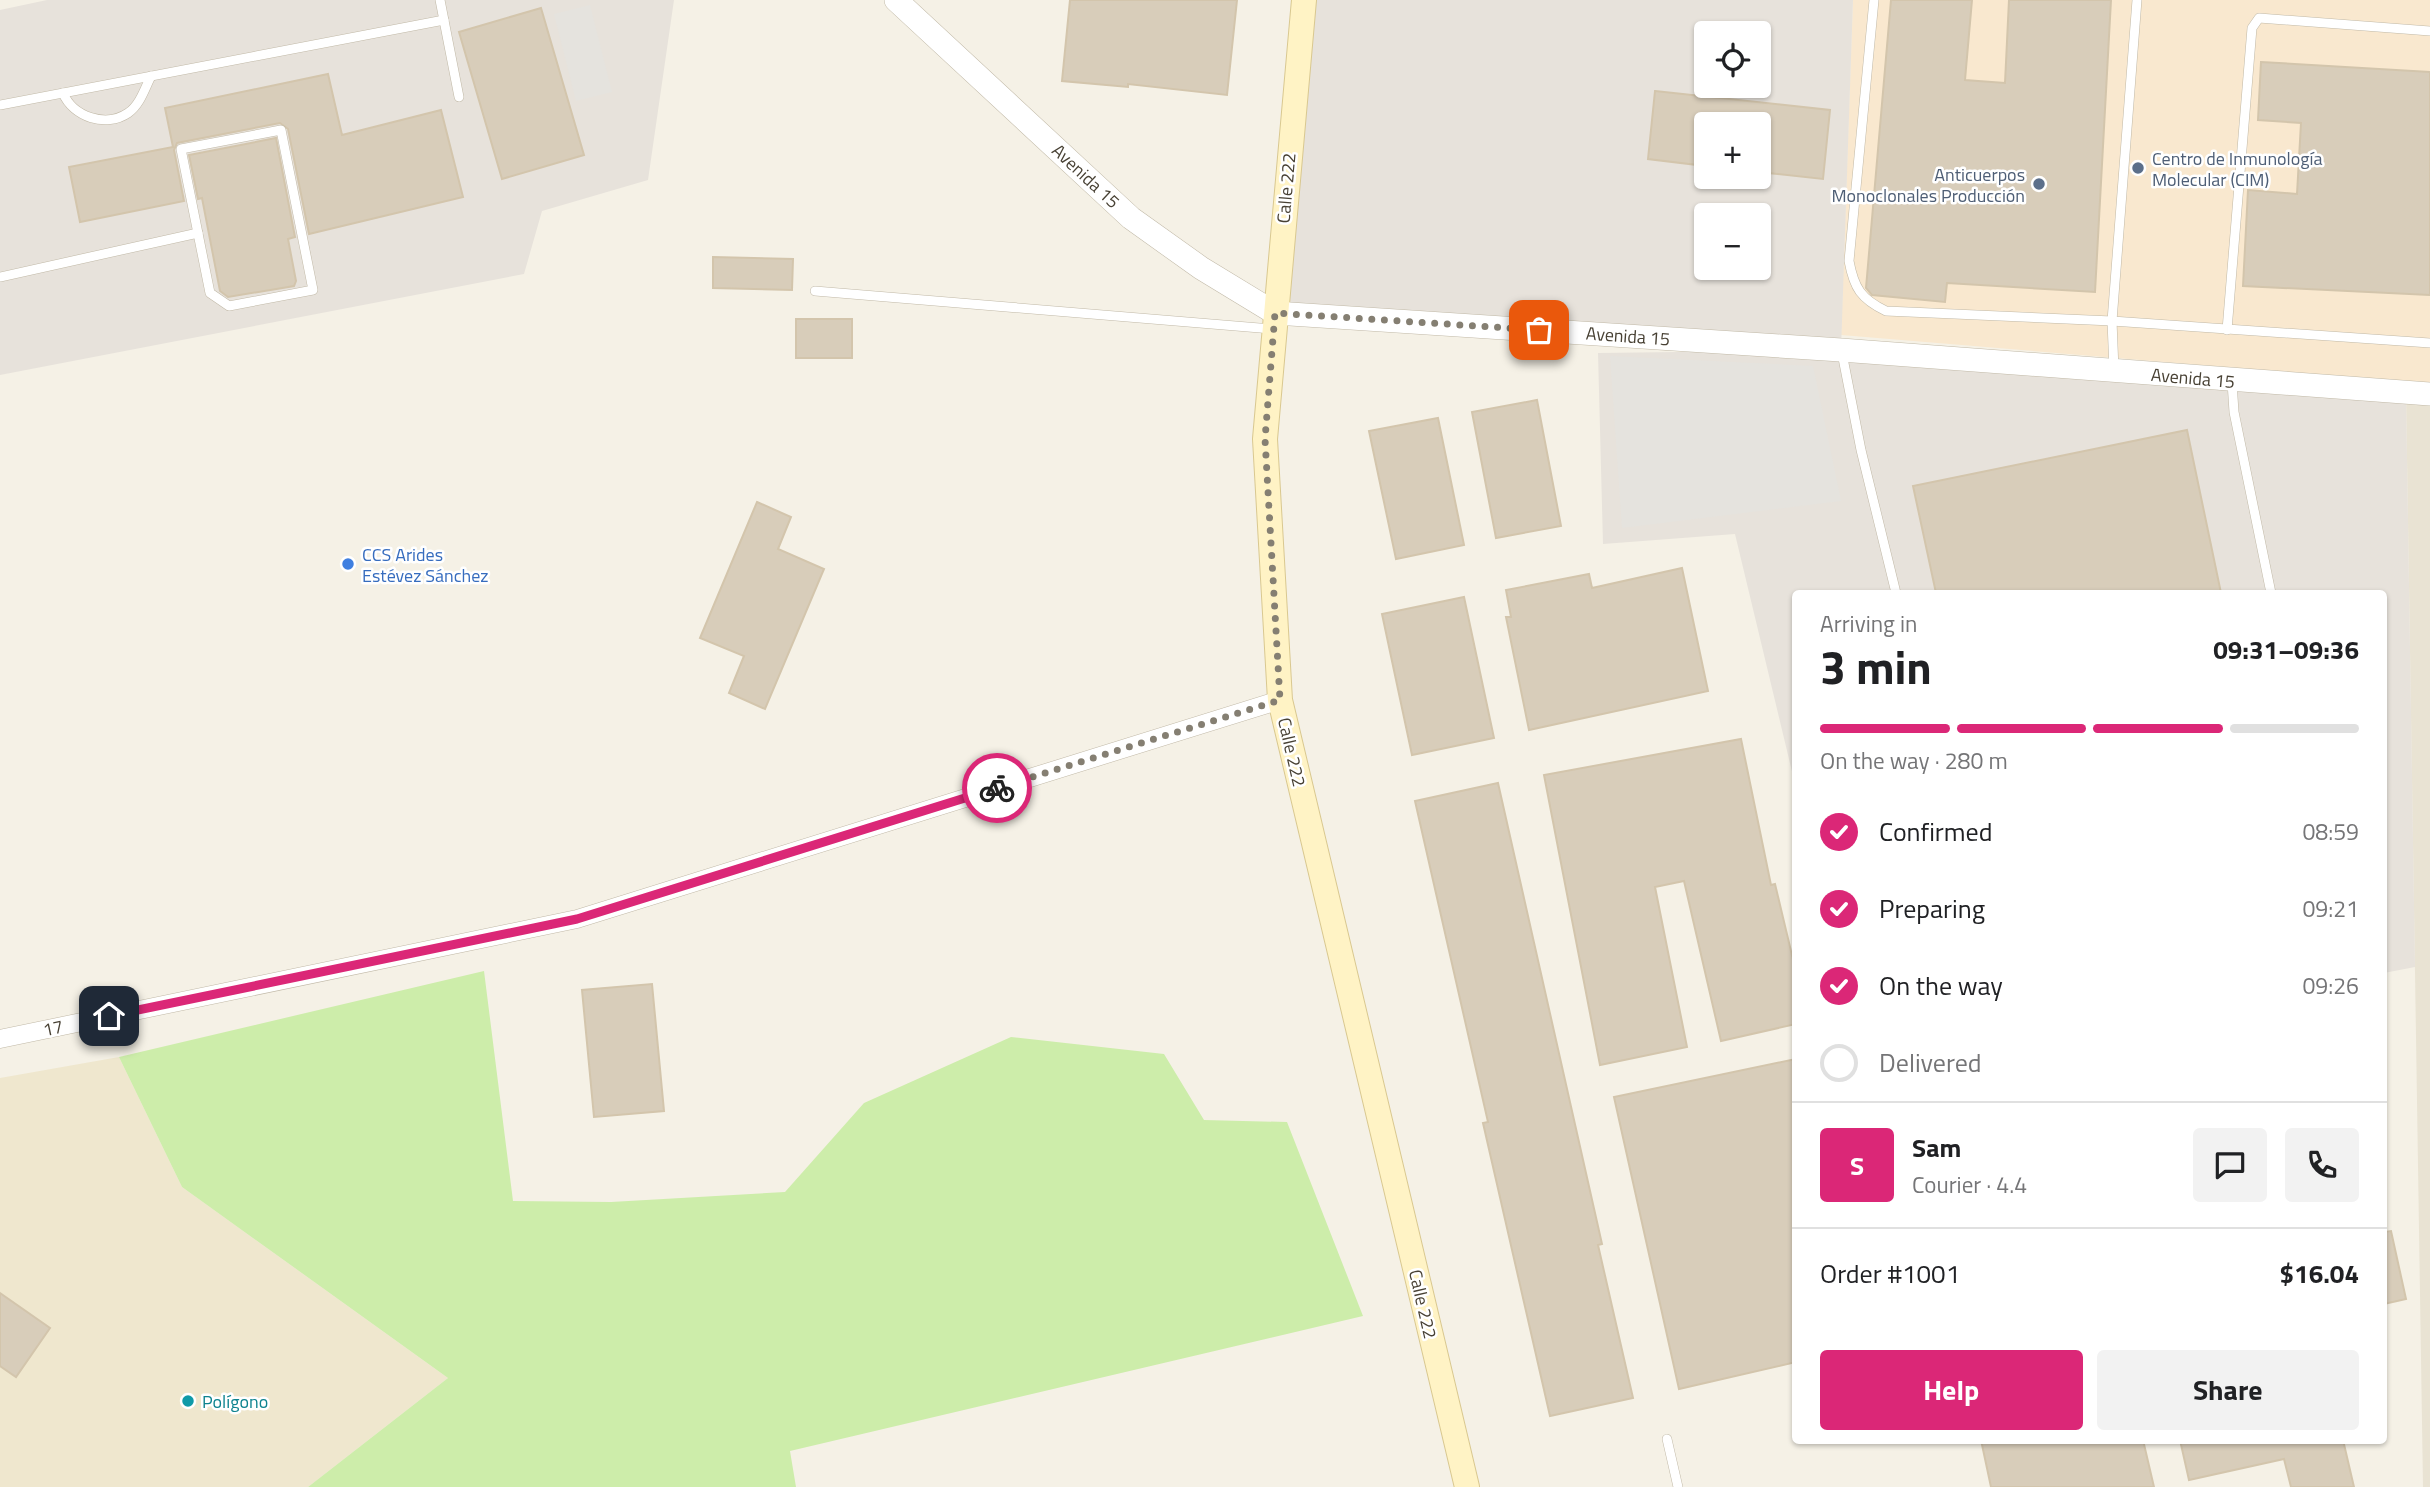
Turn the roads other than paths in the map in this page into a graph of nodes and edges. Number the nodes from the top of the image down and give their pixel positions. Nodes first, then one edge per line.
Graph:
1 (440, 0) edge
2 (896, 0) edge
3 (1304, 0) edge
4 (1874, 0) edge
5 (2137, 0) edge
6 (444, 20) junction
7 (2430, 31) edge
8 (151, 76) junction
9 (63, 93) junction
10 (459, 97) dead end
11 (0, 105) edge
12 (198, 233) junction
13 (0, 277) edge
14 (815, 291) dead end
15 (1274, 321) junction
16 (2112, 321) junction
17 (2227, 330) junction
18 (2430, 343) edge
19 (1841, 350) junction
20 (2114, 371) junction
21 (2232, 381) junction
22 (2430, 394) edge
23 (1895, 590) edge
24 (2270, 590) edge
25 (1280, 700) junction
26 (0, 1039) edge
27 (1667, 1439) dead end
28 (1467, 1487) edge
29 (1678, 1487) edge

1 - 6 lane
2 - 15 street, Avenida 15
3 - 15 main road, Calle 222
4 - 16 lane
5 - 16 lane
6 - 8 lane
6 - 10 lane
7 - 17 lane
8 - 9 lane
8 - 9 lane
9 - 11 lane
12 - 12 lane
12 - 13 lane
14 - 15 lane
15 - 19 street, Avenida 15
15 - 25 main road, Calle 222
16 - 17 lane
16 - 20 lane
17 - 18 lane
19 - 20 street, Avenida 15
19 - 23 lane
20 - 21 street, Avenida 15
21 - 22 street, Avenida 15
21 - 24 lane
25 - 26 street, 17
25 - 28 main road, Calle 222
27 - 29 lane

